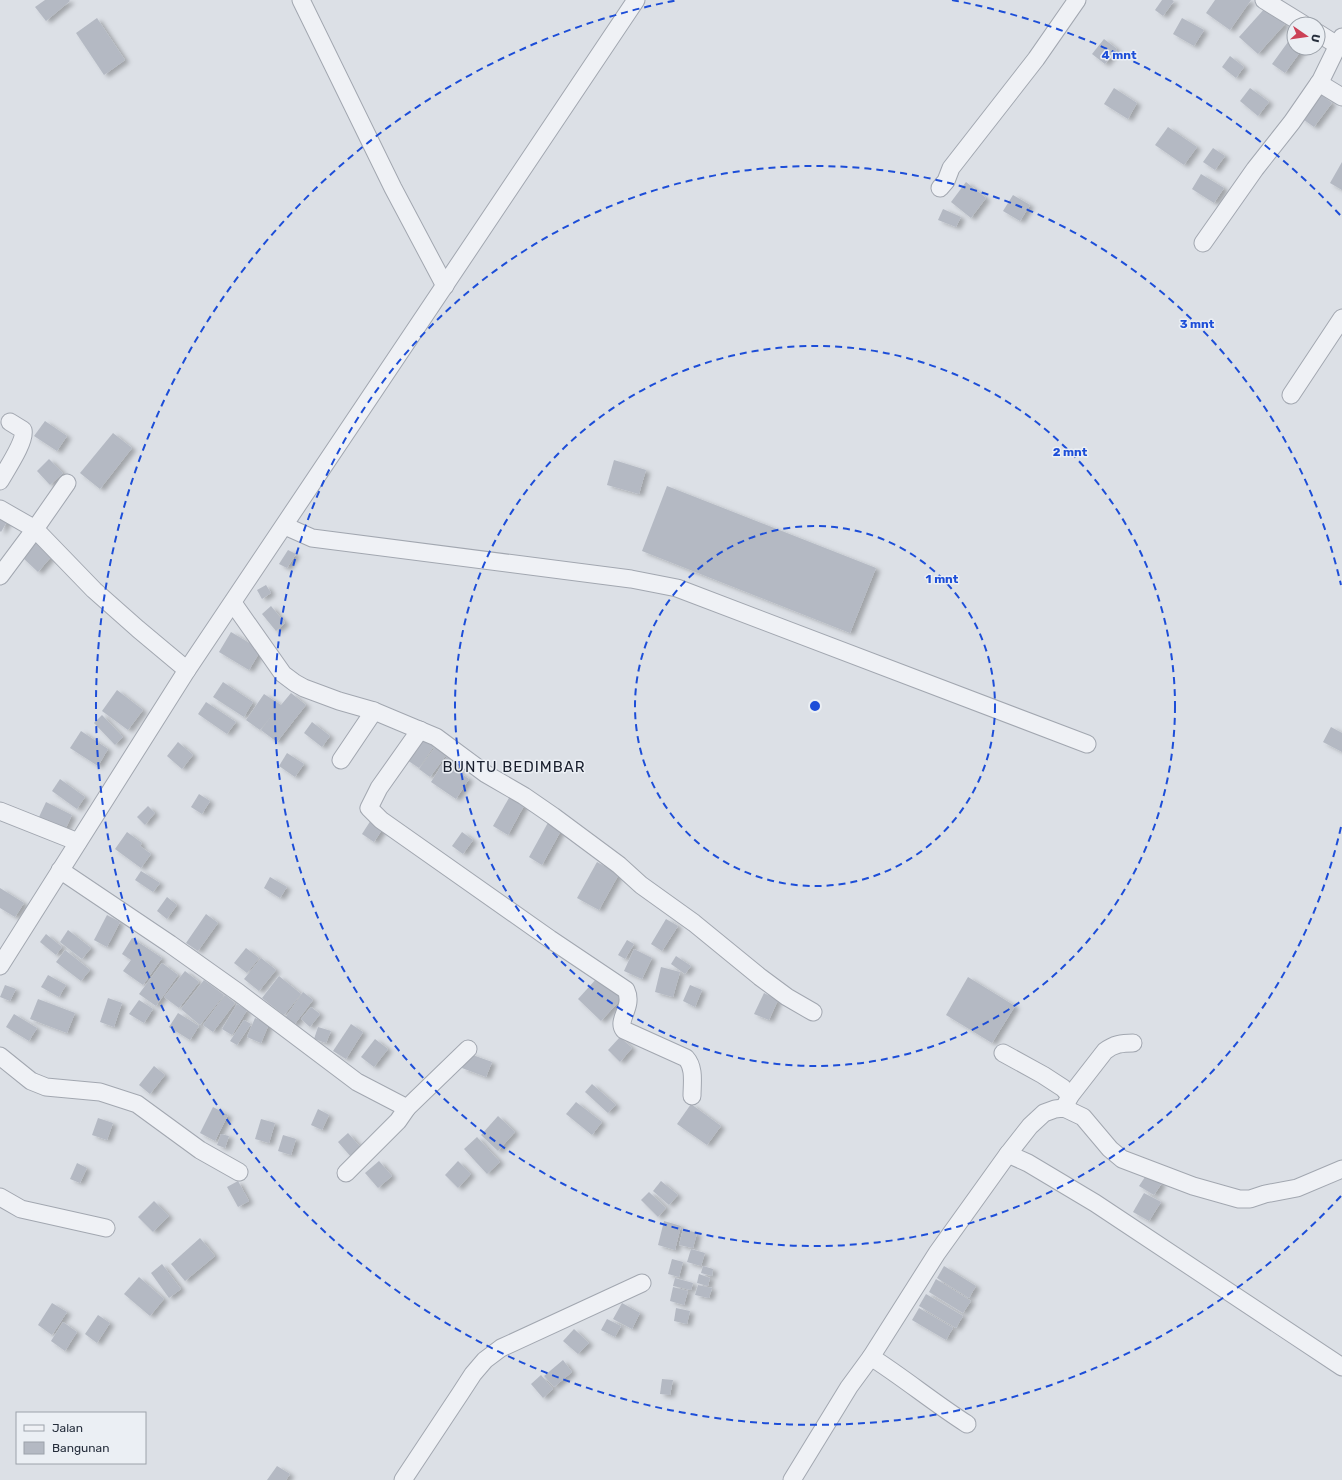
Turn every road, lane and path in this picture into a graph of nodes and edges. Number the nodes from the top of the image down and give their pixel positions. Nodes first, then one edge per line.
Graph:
1 (301, 0) edge
2 (636, 0) edge
3 (1077, 0) edge
4 (1264, 0) edge
5 (1290, 16) edge
6 (1326, 36) edge
7 (1340, 41) edge
8 (1319, 83) junction
9 (1342, 97) edge
10 (940, 188) dead end
11 (1203, 243) dead end
12 (451, 276) junction
13 (1342, 318) edge
14 (1291, 395) dead end
15 (10, 422) dead end
16 (0, 481) edge
17 (67, 483) dead end
18 (0, 509) edge
19 (285, 526) junction
20 (35, 529) junction
21 (0, 576) edge
22 (233, 603) junction
23 (187, 670) junction
24 (374, 711) junction
25 (420, 730) junction
26 (1087, 744) dead end
27 (341, 760) dead end
28 (0, 811) edge
29 (78, 842) junction
30 (60, 870) junction
31 (0, 966) edge
32 (813, 1012) dead end
33 (1133, 1043) dead end
34 (468, 1049) dead end
35 (1003, 1053) dead end
36 (0, 1056) edge
37 (692, 1096) dead end
38 (1067, 1102) junction
39 (407, 1108) junction
40 (1008, 1154) junction
41 (1342, 1169) edge
42 (239, 1172) dead end
43 (346, 1173) dead end
44 (0, 1197) edge
45 (106, 1228) dead end
46 (642, 1283) dead end
47 (871, 1357) junction
48 (1342, 1367) edge
49 (967, 1424) dead end
50 (403, 1480) edge
51 (792, 1480) edge

1 - 12 street
2 - 12 street
3 - 10 street
4 - 5 street
6 - 7 street
7 - 8 street
8 - 9 street
8 - 11 street
12 - 19 street
13 - 14 street
15 - 16 street
17 - 20 street
18 - 20 street
19 - 22 street
19 - 26 street
20 - 21 street
20 - 23 street
22 - 23 street
22 - 24 street
23 - 29 street
24 - 25 street
24 - 27 street
25 - 32 street
25 - 37 street
28 - 29 street
29 - 30 street
30 - 31 street
30 - 39 street
33 - 38 street
34 - 39 street
35 - 38 street
36 - 42 street
38 - 40 street
38 - 41 street
39 - 43 street
40 - 47 street
40 - 48 street
44 - 45 street
46 - 50 street
47 - 49 street
47 - 51 street

